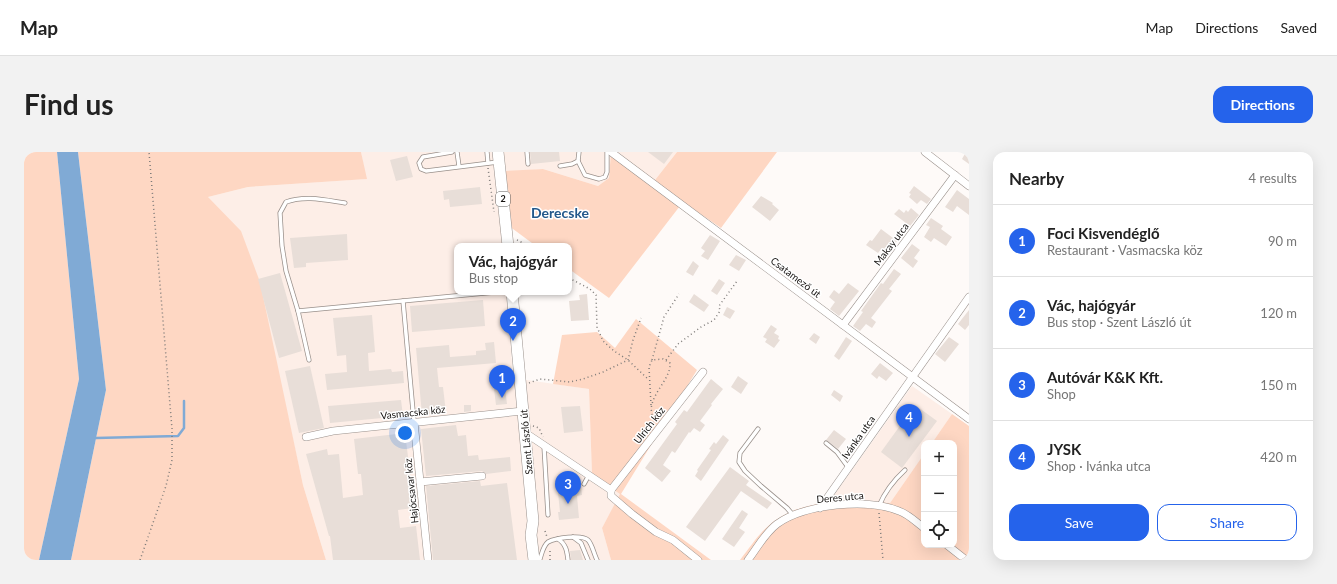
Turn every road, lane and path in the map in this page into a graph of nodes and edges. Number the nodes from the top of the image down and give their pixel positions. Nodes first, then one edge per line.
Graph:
1 (149, 152) edge
2 (452, 152) edge
3 (457, 152) edge
4 (487, 152) edge
5 (528, 152) edge
6 (579, 152) edge
7 (607, 152) edge
8 (611, 152) edge
9 (925, 152) edge
10 (499, 157) edge
11 (578, 161) junction
12 (488, 164) junction
13 (528, 164) dead end
14 (459, 166) junction
15 (560, 166) dead end
16 (954, 175) junction
17 (969, 186) edge
18 (345, 203) dead end
19 (507, 240) edge
20 (518, 243) edge
21 (572, 280) edge
22 (737, 281) dead end
23 (679, 294) dead end
24 (465, 295) edge
25 (512, 295) edge
26 (969, 296) edge
27 (403, 301) junction
28 (298, 311) junction
29 (640, 318) dead end
30 (843, 325) junction
31 (309, 360) dead end
32 (628, 360) junction
33 (652, 360) junction
34 (666, 360) junction
35 (703, 372) dead end
36 (912, 377) junction
37 (649, 380) junction
38 (529, 383) dead end
39 (651, 405) junction
40 (523, 411) junction
41 (969, 419) edge
42 (414, 422) junction
43 (758, 429) dead end
44 (524, 432) junction
45 (306, 437) dead end
46 (652, 437) junction
47 (826, 444) dead end
48 (544, 445) junction
49 (848, 468) junction
50 (905, 470) dead end
51 (589, 475) junction
52 (482, 476) dead end
53 (420, 482) junction
54 (584, 484) dead end
55 (611, 490) junction
56 (879, 506) junction
57 (820, 508) junction
58 (548, 515) dead end
59 (793, 515) junction
60 (921, 526) edge
61 (573, 537) junction
62 (558, 539) junction
63 (951, 548) edge
64 (140, 560) edge
65 (428, 560) edge
66 (538, 560) edge
67 (568, 560) edge
68 (588, 560) edge
69 (597, 560) edge
70 (698, 560) edge
71 (748, 560) edge
72 (883, 560) edge
73 (966, 560) edge

1 - 64 path
2 - 14 lane
3 - 14 lane
4 - 12 lane
5 - 13 lane
6 - 11 lane
7 - 11 lane
8 - 30 street, Csatamező út
9 - 16 street
10 - 12 lane
10 - 19 main road, 2
11 - 15 lane
12 - 14 lane
16 - 17 street
16 - 30 street, Makay utca
18 - 28 lane
19 - 20 path
21 - 32 path
22 - 34 path
23 - 33 path
24 - 27 lane
25 - 40 main road, Szent László út
26 - 36 street, Ivánka utca
27 - 28 lane
27 - 42 lane, Hajócsavar köz
28 - 31 lane
29 - 32 path
30 - 36 street, Csatamező út
32 - 37 path
32 - 38 path
33 - 34 path
33 - 37 path
34 - 39 path
35 - 46 street, Ulrich köz
36 - 41 street, Csatamező út
36 - 49 street, Ivánka utca
37 - 39 path
39 - 46 path
40 - 42 street, Vasmacska köz
40 - 44 main road, Szent László út
42 - 45 street, Vasmacska köz
42 - 53 street, Hajócsavar köz
43 - 59 lane
44 - 48 street
44 - 66 main road, Szent László út
46 - 55 street, Ulrich köz
47 - 49 lane
48 - 51 street
48 - 58 lane
49 - 57 street, Ivánka utca
50 - 56 lane
51 - 54 lane
51 - 55 street
52 - 53 street
53 - 65 street, Hajócsavar köz
55 - 70 street
56 - 57 street, Deres utca
56 - 60 street, Deres utca
56 - 72 path
57 - 59 street, Deres utca
59 - 71 street, Deres utca
61 - 62 lane
61 - 68 lane
61 - 69 lane
62 - 66 lane
62 - 67 lane
63 - 73 street

